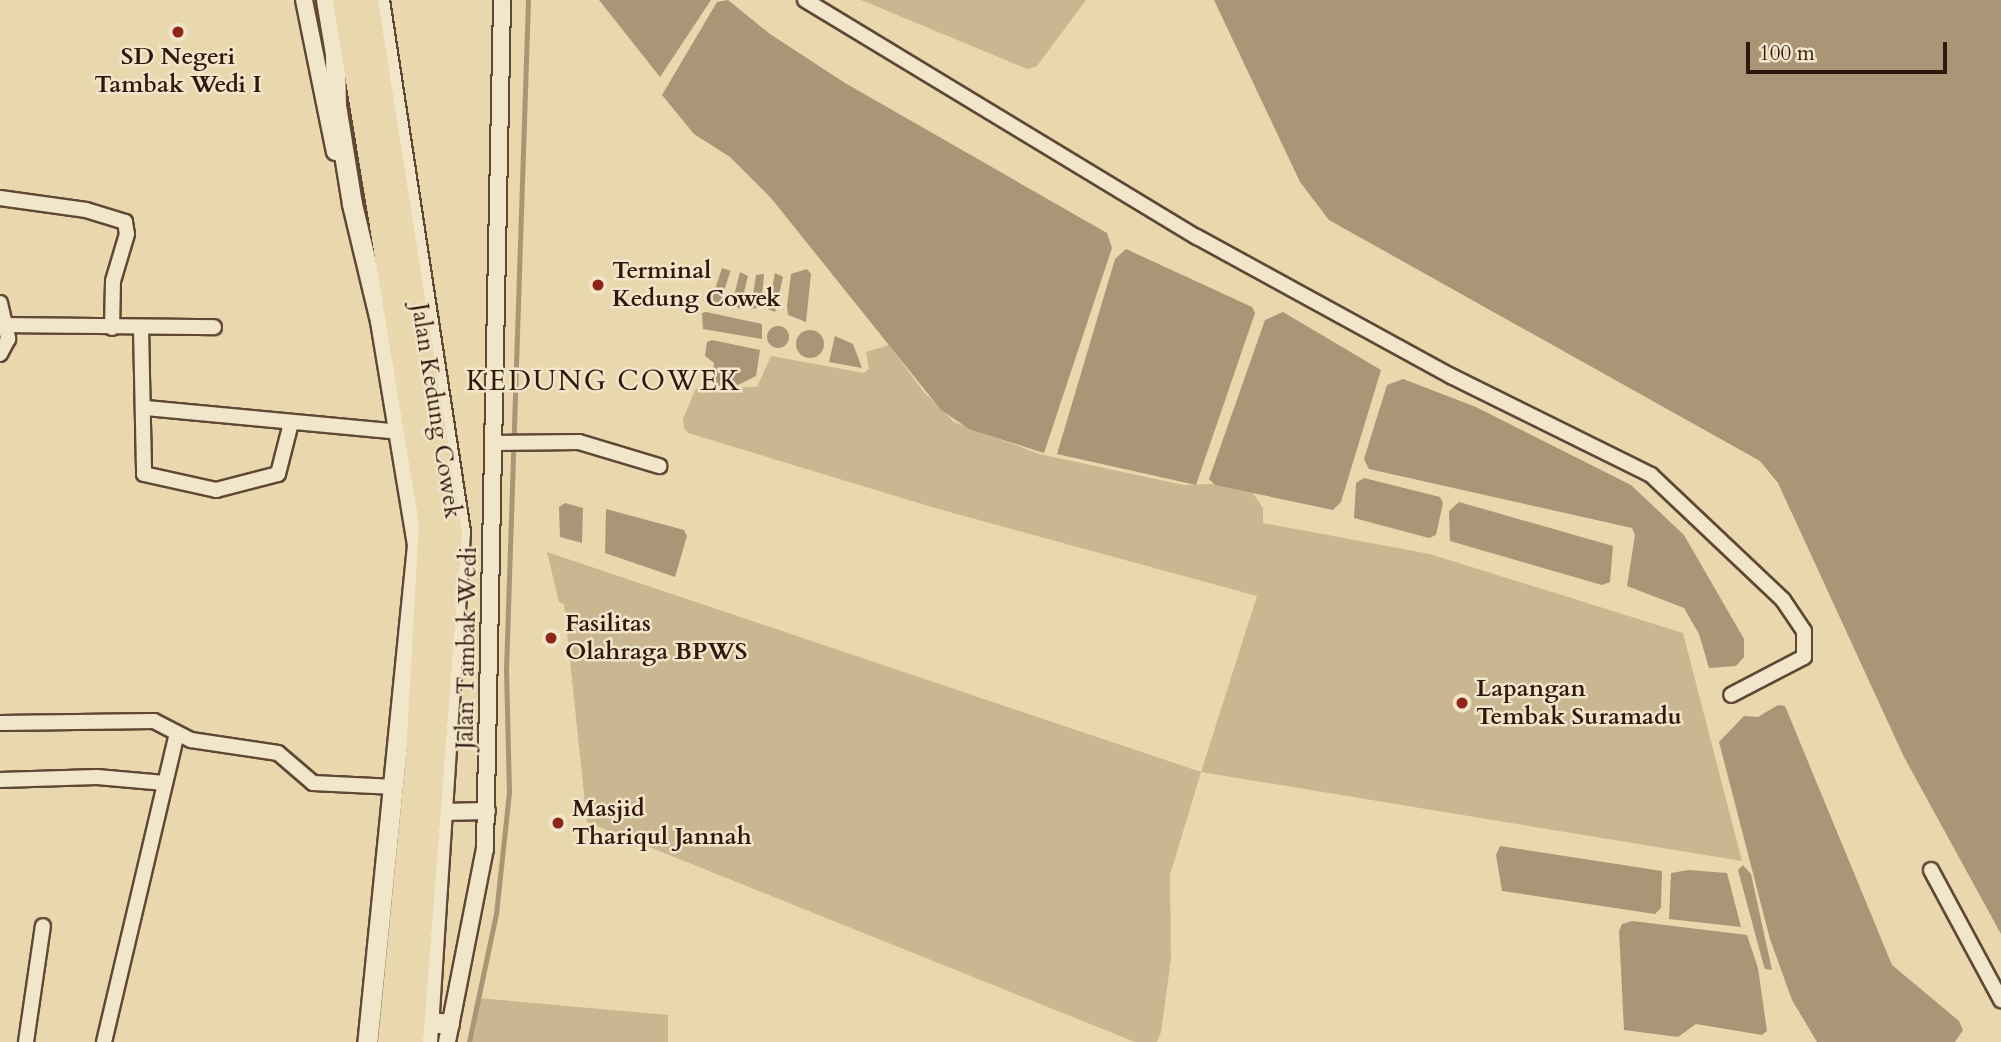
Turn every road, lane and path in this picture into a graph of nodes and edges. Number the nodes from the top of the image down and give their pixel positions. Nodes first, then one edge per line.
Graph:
1 (304, 0) edge
2 (326, 0) edge
3 (344, 0) edge
4 (366, 0) edge
5 (379, 0) edge
6 (502, 0) edge
7 (805, 0) edge
8 (0, 198) edge
9 (352, 204) junction
10 (0, 303) edge
11 (6, 326) junction
12 (141, 327) junction
13 (214, 327) dead end
14 (112, 328) junction
15 (0, 354) edge
16 (146, 408) junction
17 (291, 423) junction
18 (401, 432) junction
19 (500, 443) junction
20 (659, 466) dead end
21 (1731, 695) dead end
22 (0, 723) edge
23 (177, 734) junction
24 (0, 780) edge
25 (165, 783) junction
26 (395, 787) junction
27 (486, 811) junction
28 (442, 812) junction
29 (1931, 870) dead end
30 (43, 926) dead end
31 (2001, 1000) edge
32 (428, 1032) edge
33 (448, 1033) edge
34 (26, 1042) edge
35 (104, 1042) edge
36 (367, 1042) edge
37 (389, 1042) edge
38 (411, 1042) edge

1 - 9 street
2 - 9 main road
3 - 37 highway, Jalan Kedung Cowek
4 - 38 highway, Jalan Kedung Cowek
5 - 28 main road
6 - 19 street, Jalan Tambak Wedi
7 - 21 street
8 - 14 street
9 - 18 main road
10 - 11 street
11 - 14 street
11 - 15 street
12 - 13 street
12 - 14 street
12 - 16 street
16 - 17 street
16 - 17 street
17 - 18 street
18 - 26 main road
19 - 20 street
19 - 27 street, Jalan Tambak Wedi
22 - 23 street
23 - 25 street
23 - 26 street
24 - 25 street
25 - 35 street
26 - 36 main road
27 - 28 street
27 - 33 street, Jalan Tambak Wedi
28 - 32 main road
29 - 31 street
30 - 34 street
32 - 33 main road

